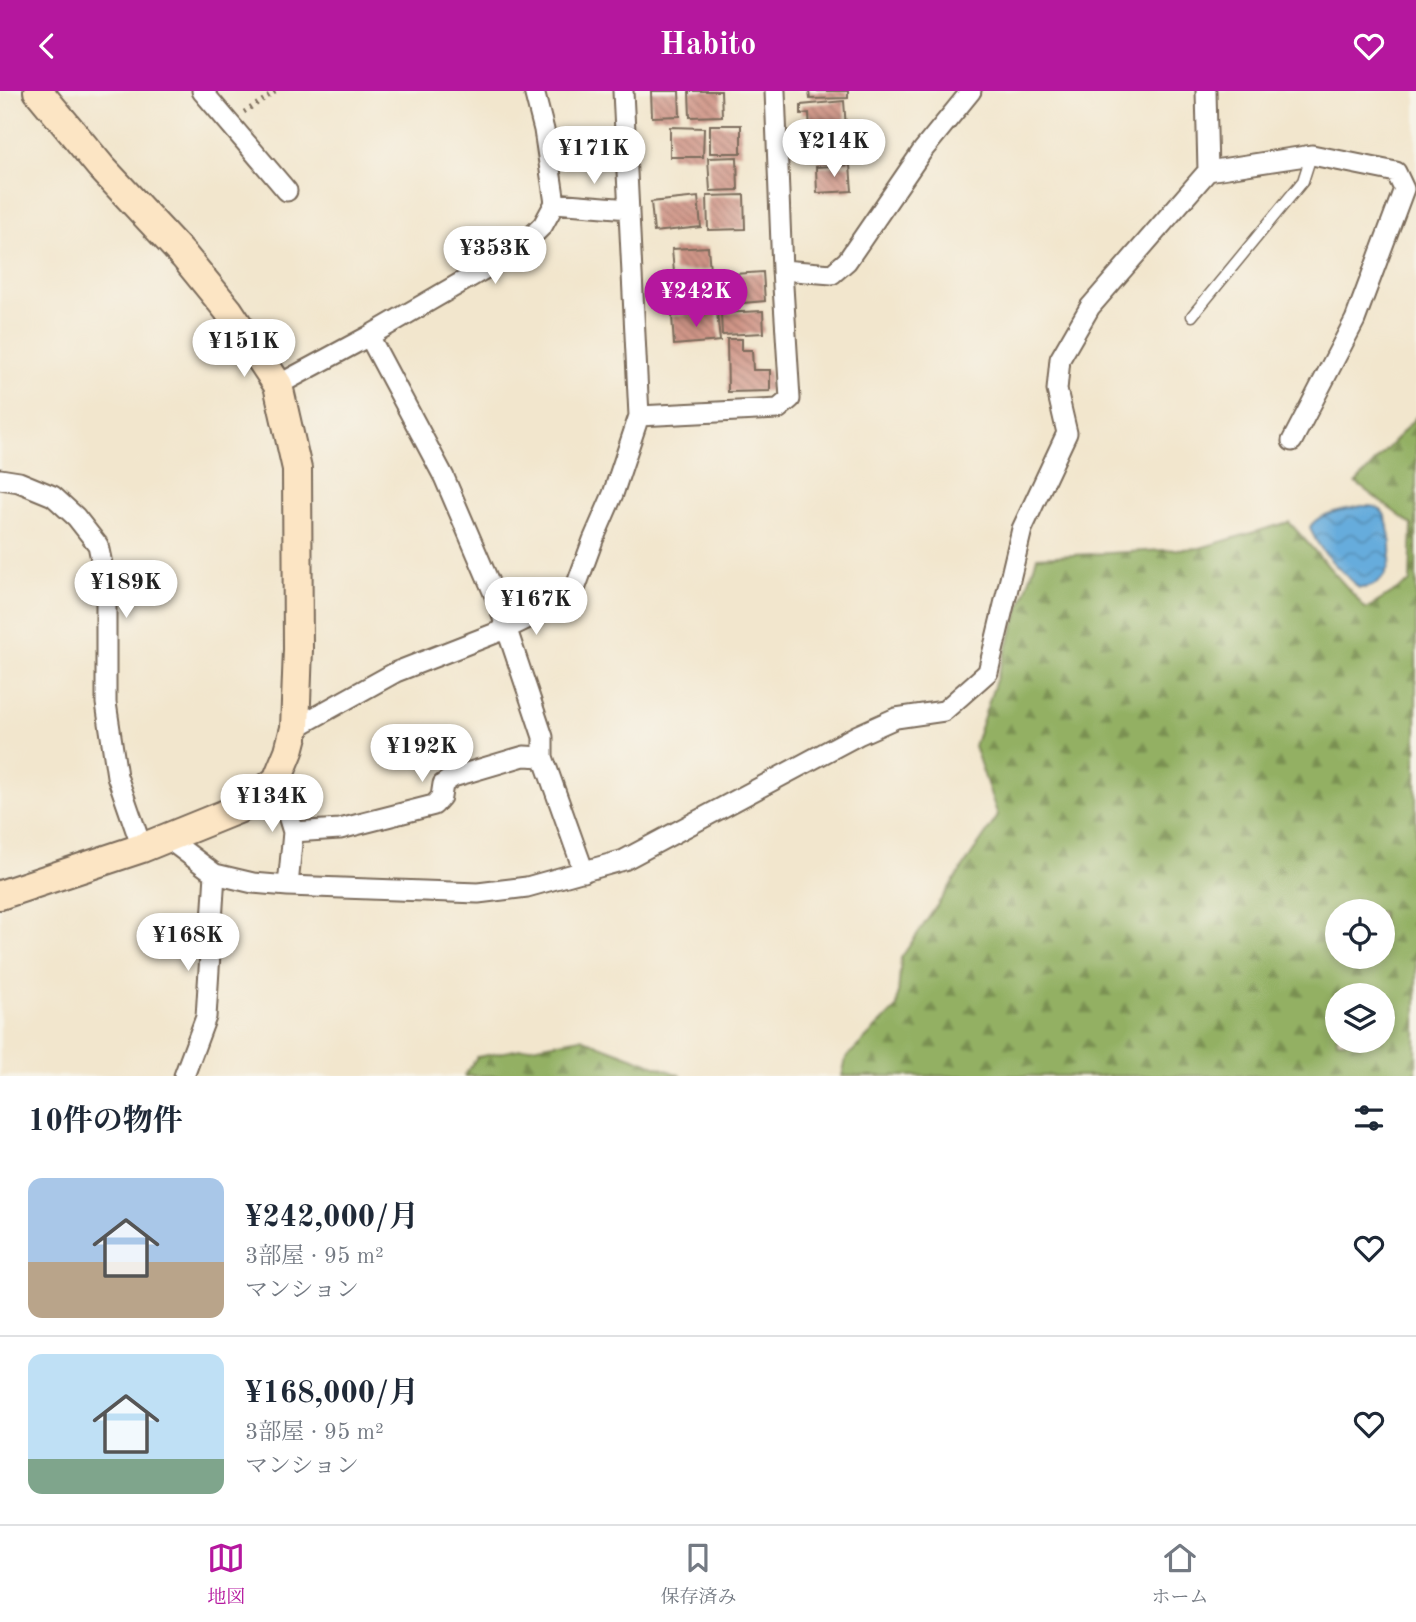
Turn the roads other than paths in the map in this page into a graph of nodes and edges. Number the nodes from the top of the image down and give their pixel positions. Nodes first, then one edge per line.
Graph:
1 (38, 91) edge
2 (202, 91) edge
3 (534, 91) edge
4 (623, 91) edge
5 (775, 91) edge
6 (971, 91) edge
7 (1206, 91) edge
8 (1311, 155) junction
9 (1209, 170) junction
10 (286, 191) dead end
11 (555, 203) junction
12 (629, 209) junction
13 (782, 270) junction
14 (1192, 316) dead end
15 (369, 336) junction
16 (278, 385) junction
17 (639, 416) junction
18 (1292, 441) dead end
19 (0, 479) edge
20 (506, 629) junction
21 (295, 728) junction
22 (543, 757) junction
23 (277, 780) junction
24 (293, 832) junction
25 (155, 843) junction
26 (584, 872) junction
27 (215, 874) junction
28 (288, 886) junction
29 (0, 895) edge
30 (184, 1076) edge

1 - 16 street
2 - 10 street
3 - 11 street
4 - 12 street
5 - 13 street
6 - 13 street
7 - 9 street
8 - 9 street
8 - 14 lane
8 - 18 street
9 - 26 street
11 - 12 street
11 - 15 street
12 - 17 street
13 - 17 street
15 - 16 street
15 - 20 street
16 - 21 street
17 - 20 street
19 - 25 street
20 - 21 street
20 - 22 street
21 - 23 street
22 - 24 street
22 - 26 street
23 - 24 street
23 - 25 street
24 - 28 street
25 - 27 street
25 - 29 street
26 - 28 street
27 - 28 street
27 - 30 street

